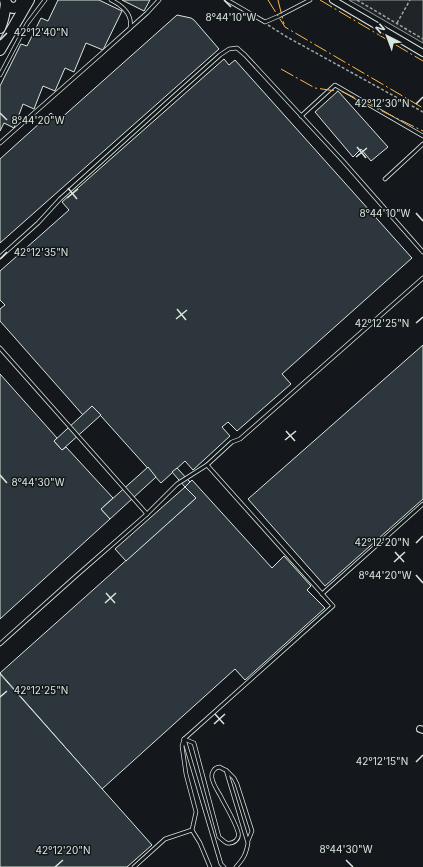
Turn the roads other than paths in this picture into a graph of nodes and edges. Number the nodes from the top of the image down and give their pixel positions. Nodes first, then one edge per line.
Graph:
1 (45, 0) edge
2 (111, 0) edge
3 (159, 0) edge
4 (227, 0) edge
5 (310, 0) edge
6 (333, 0) edge
7 (3, 2) edge
8 (23, 2) edge
9 (0, 18) edge
10 (0, 28) edge
11 (129, 28) junction
12 (0, 50) edge
13 (423, 53) edge
14 (0, 74) edge
15 (301, 116) junction
16 (423, 136) edge
17 (0, 143) edge
18 (423, 144) edge
19 (385, 178) dead end
20 (423, 252) edge
21 (0, 257) edge
22 (423, 278) edge
23 (0, 348) edge
24 (207, 465) junction
25 (423, 504) edge
26 (147, 514) junction
27 (322, 594) junction
28 (0, 644) edge
29 (184, 739) junction
30 (226, 770) junction
31 (192, 830) junction
32 (248, 843) junction
33 (134, 867) edge
34 (210, 867) edge
35 (224, 867) edge
36 (236, 867) edge

1 - 14 lane
2 - 11 lane
3 - 11 lane
4 - 5 lane
6 - 13 street
7 - 8 main road
7 - 9 main road
7 - 10 main road
8 - 12 main road
11 - 17 lane
15 - 16 lane
15 - 20 lane
15 - 21 lane
18 - 19 lane
22 - 24 lane
23 - 26 lane
24 - 26 lane
24 - 27 lane
25 - 27 lane
26 - 28 lane
27 - 29 lane
29 - 30 lane
29 - 31 lane
29 - 35 lane
30 - 32 lane
30 - 32 lane
31 - 33 lane
31 - 34 lane
32 - 36 lane

